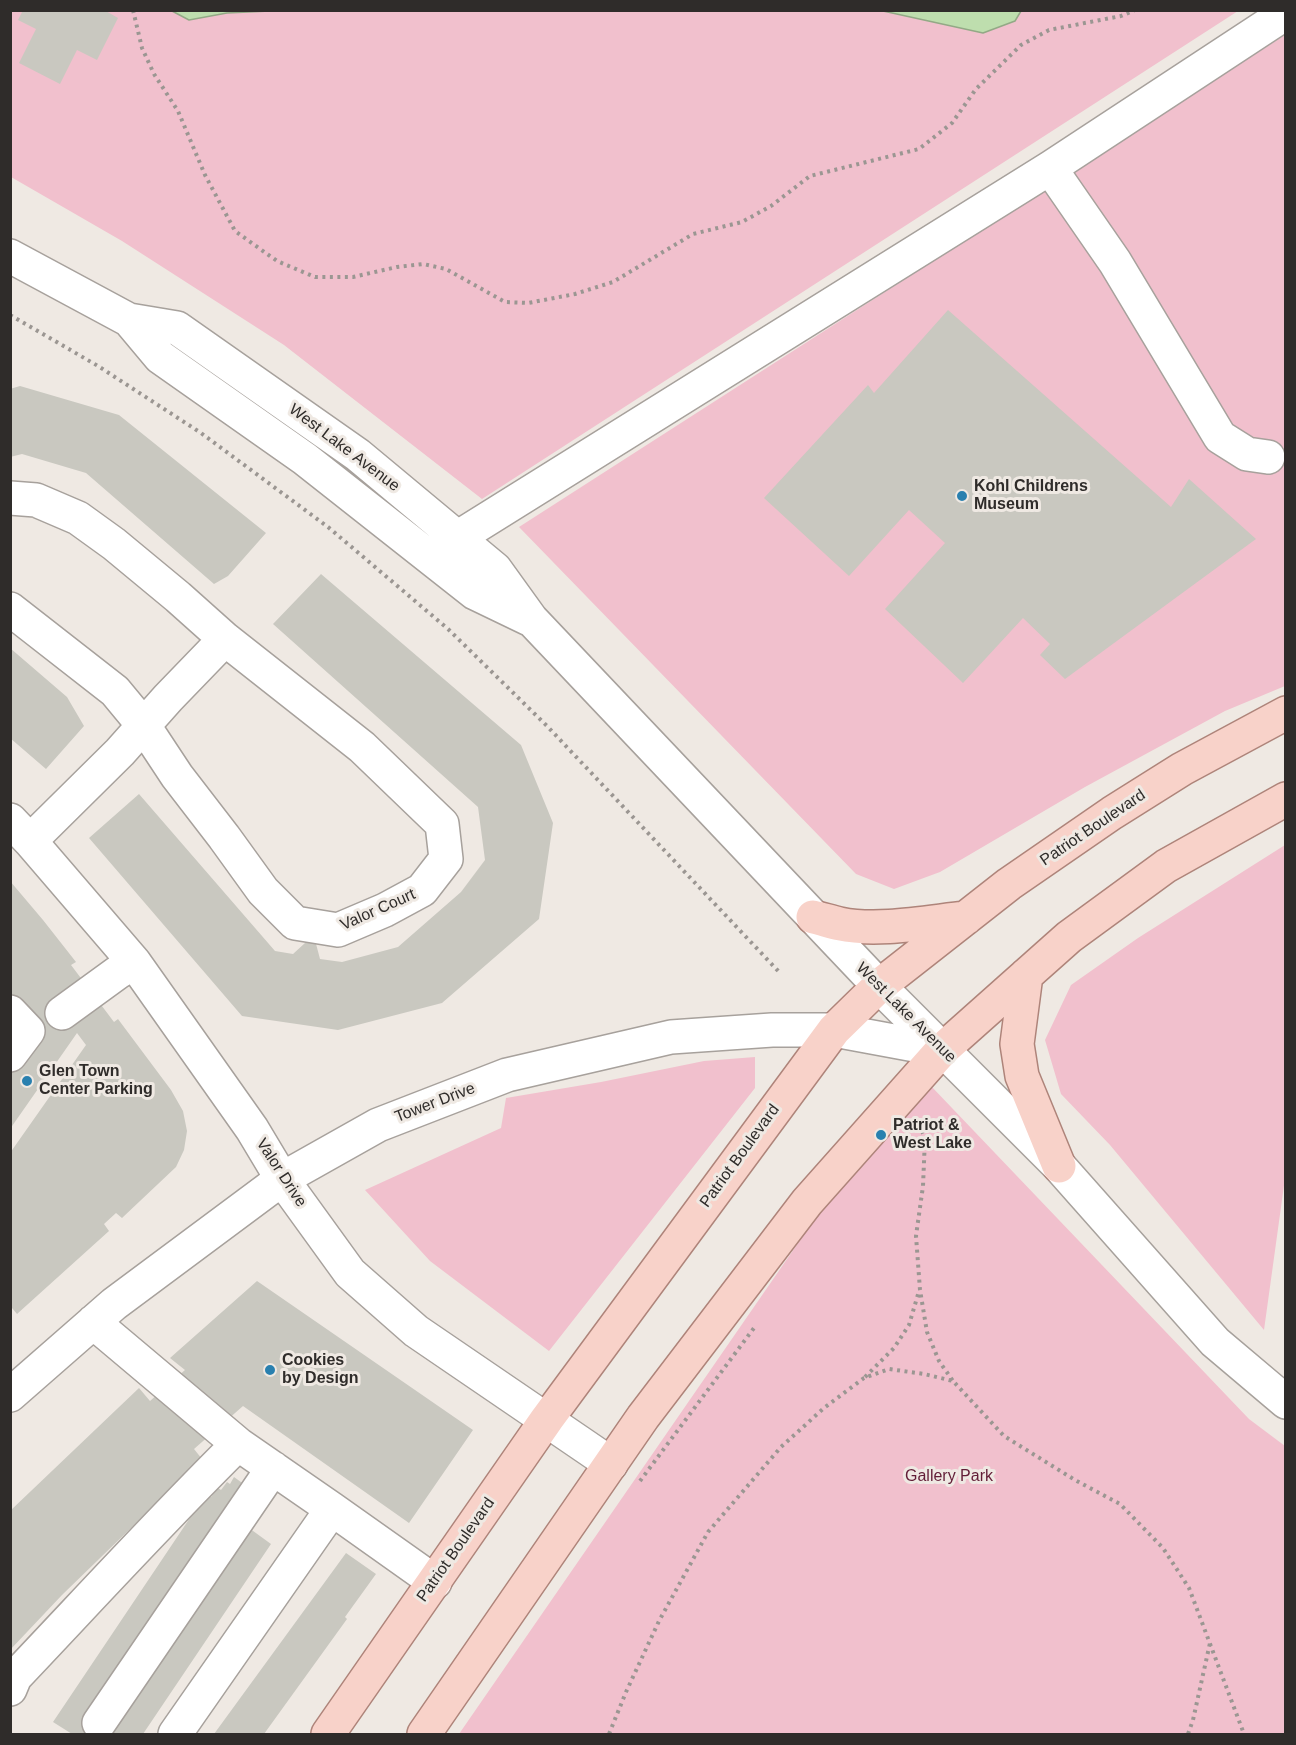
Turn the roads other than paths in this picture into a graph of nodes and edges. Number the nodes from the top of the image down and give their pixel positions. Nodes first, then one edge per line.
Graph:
1 (1286, 13) edge
2 (1050, 168) junction
3 (10, 256) edge
4 (129, 320) junction
5 (1268, 457) dead end
6 (10, 498) edge
7 (457, 538) junction
8 (10, 609) edge
9 (531, 619) junction
10 (225, 639) junction
11 (1286, 713) edge
12 (144, 726) junction
13 (1286, 799) edge
14 (20, 830) edge
15 (813, 917) junction
16 (966, 918) junction
17 (134, 962) junction
18 (1026, 975) junction
19 (879, 987) junction
20 (10, 1012) edge
21 (62, 1013) dead end
22 (834, 1030) junction
23 (942, 1050) junction
24 (10, 1055) edge
25 (1059, 1166) junction
26 (282, 1179) junction
27 (93, 1322) junction
28 (10, 1395) edge
29 (1286, 1402) edge
30 (547, 1419) junction
31 (238, 1444) junction
32 (611, 1464) junction
33 (273, 1468) junction
34 (332, 1509) junction
35 (235, 1531) dead end
36 (435, 1582) junction
37 (10, 1689) edge
38 (98, 1729) edge
39 (175, 1734) edge
40 (328, 1734) edge
41 (424, 1734) edge

1 - 2 street
2 - 5 street
2 - 7 street
3 - 4 street, West Lake Avenue
4 - 7 street, West Lake Avenue
4 - 9 street, West Lake Avenue
6 - 10 street, Valor Court
7 - 9 street, West Lake Avenue
8 - 12 street, Valor Court
9 - 15 street, West Lake Avenue
10 - 12 street
10 - 12 street, Valor Court
11 - 16 main road, Patriot Boulevard
12 - 14 street
13 - 18 main road
14 - 17 street, Valor Drive
15 - 16 main road
15 - 19 street, West Lake Avenue
16 - 19 main road, Patriot Boulevard
17 - 21 street
17 - 26 street, Valor Drive
18 - 23 main road
18 - 25 main road
19 - 22 main road, Patriot Boulevard
19 - 23 street, West Lake Avenue
20 - 24 street
22 - 23 street, Tower Drive
22 - 26 street, Tower Drive
22 - 30 main road, Patriot Boulevard
23 - 25 street, West Lake Avenue
23 - 32 main road
25 - 29 street, West Lake Avenue
26 - 27 street, Tower Drive
26 - 30 street, Valor Drive
27 - 28 street, Tower Drive
27 - 31 street
30 - 32 street, Valor Drive
30 - 36 main road, Patriot Boulevard
31 - 33 street
31 - 37 street
32 - 41 main road
33 - 34 street
33 - 38 street
34 - 36 street
34 - 39 street
35 - 38 street
36 - 40 main road, Patriot Boulevard

